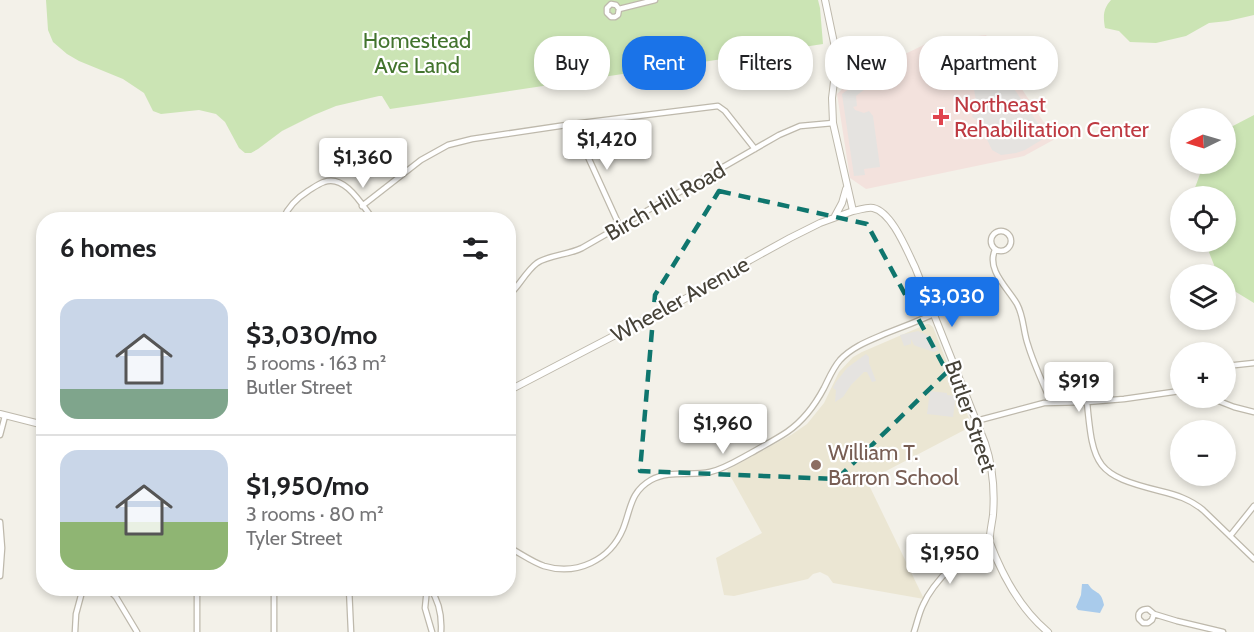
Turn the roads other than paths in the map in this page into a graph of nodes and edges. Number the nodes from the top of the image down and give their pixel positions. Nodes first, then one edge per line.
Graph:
1 (655, 0) edge
2 (825, 0) edge
3 (619, 9) dead end
4 (833, 123) junction
5 (573, 124) junction
6 (754, 149) junction
7 (846, 186) junction
8 (362, 206) junction
9 (853, 211) junction
10 (287, 212) edge
11 (367, 212) edge
12 (835, 216) junction
13 (620, 227) junction
14 (995, 250) junction
15 (516, 288) edge
16 (934, 314) junction
17 (1254, 363) edge
18 (1236, 365) edge
19 (516, 387) edge
20 (1170, 392) edge
21 (1051, 402) junction
22 (1087, 402) junction
23 (1236, 408) edge
24 (1254, 412) edge
25 (3, 415) edge
26 (976, 421) junction
27 (36, 423) edge
28 (0, 435) edge
29 (1254, 506) edge
30 (0, 522) edge
31 (1230, 536) junction
32 (990, 539) junction
33 (516, 552) edge
34 (1254, 559) edge
35 (0, 576) edge
36 (81, 596) edge
37 (115, 596) edge
38 (197, 596) edge
39 (274, 596) edge
40 (349, 596) edge
41 (427, 596) edge
42 (432, 596) edge
43 (1154, 614) dead end
44 (75, 632) edge
45 (137, 632) edge
46 (197, 632) edge
47 (274, 632) edge
48 (351, 632) edge
49 (432, 632) edge
50 (441, 632) edge
51 (914, 632) edge
52 (1048, 632) edge
53 (1223, 632) edge

1 - 3 street
2 - 4 street
4 - 6 street, Birch Hill Road
4 - 7 street
5 - 6 street
5 - 8 street
5 - 13 street
6 - 13 street, Birch Hill Road
7 - 9 street
7 - 12 street
8 - 10 street
8 - 11 street
9 - 12 street, Wheeler Avenue
9 - 16 street, Butler Street
12 - 19 street, Wheeler Avenue
13 - 15 street, Birch Hill Road
14 - 14 street
14 - 21 street
16 - 26 street, Butler Street
16 - 33 street
17 - 18 street
20 - 22 street
21 - 22 street
21 - 26 street
22 - 31 street
23 - 24 street
25 - 27 street
25 - 28 street
26 - 32 street, Butler Street
29 - 31 street
30 - 35 street
31 - 34 street
32 - 51 street
32 - 52 street, Butler Street
36 - 44 street
37 - 45 street
38 - 46 street
39 - 47 street
40 - 48 street
41 - 49 street
42 - 50 street
43 - 53 street

